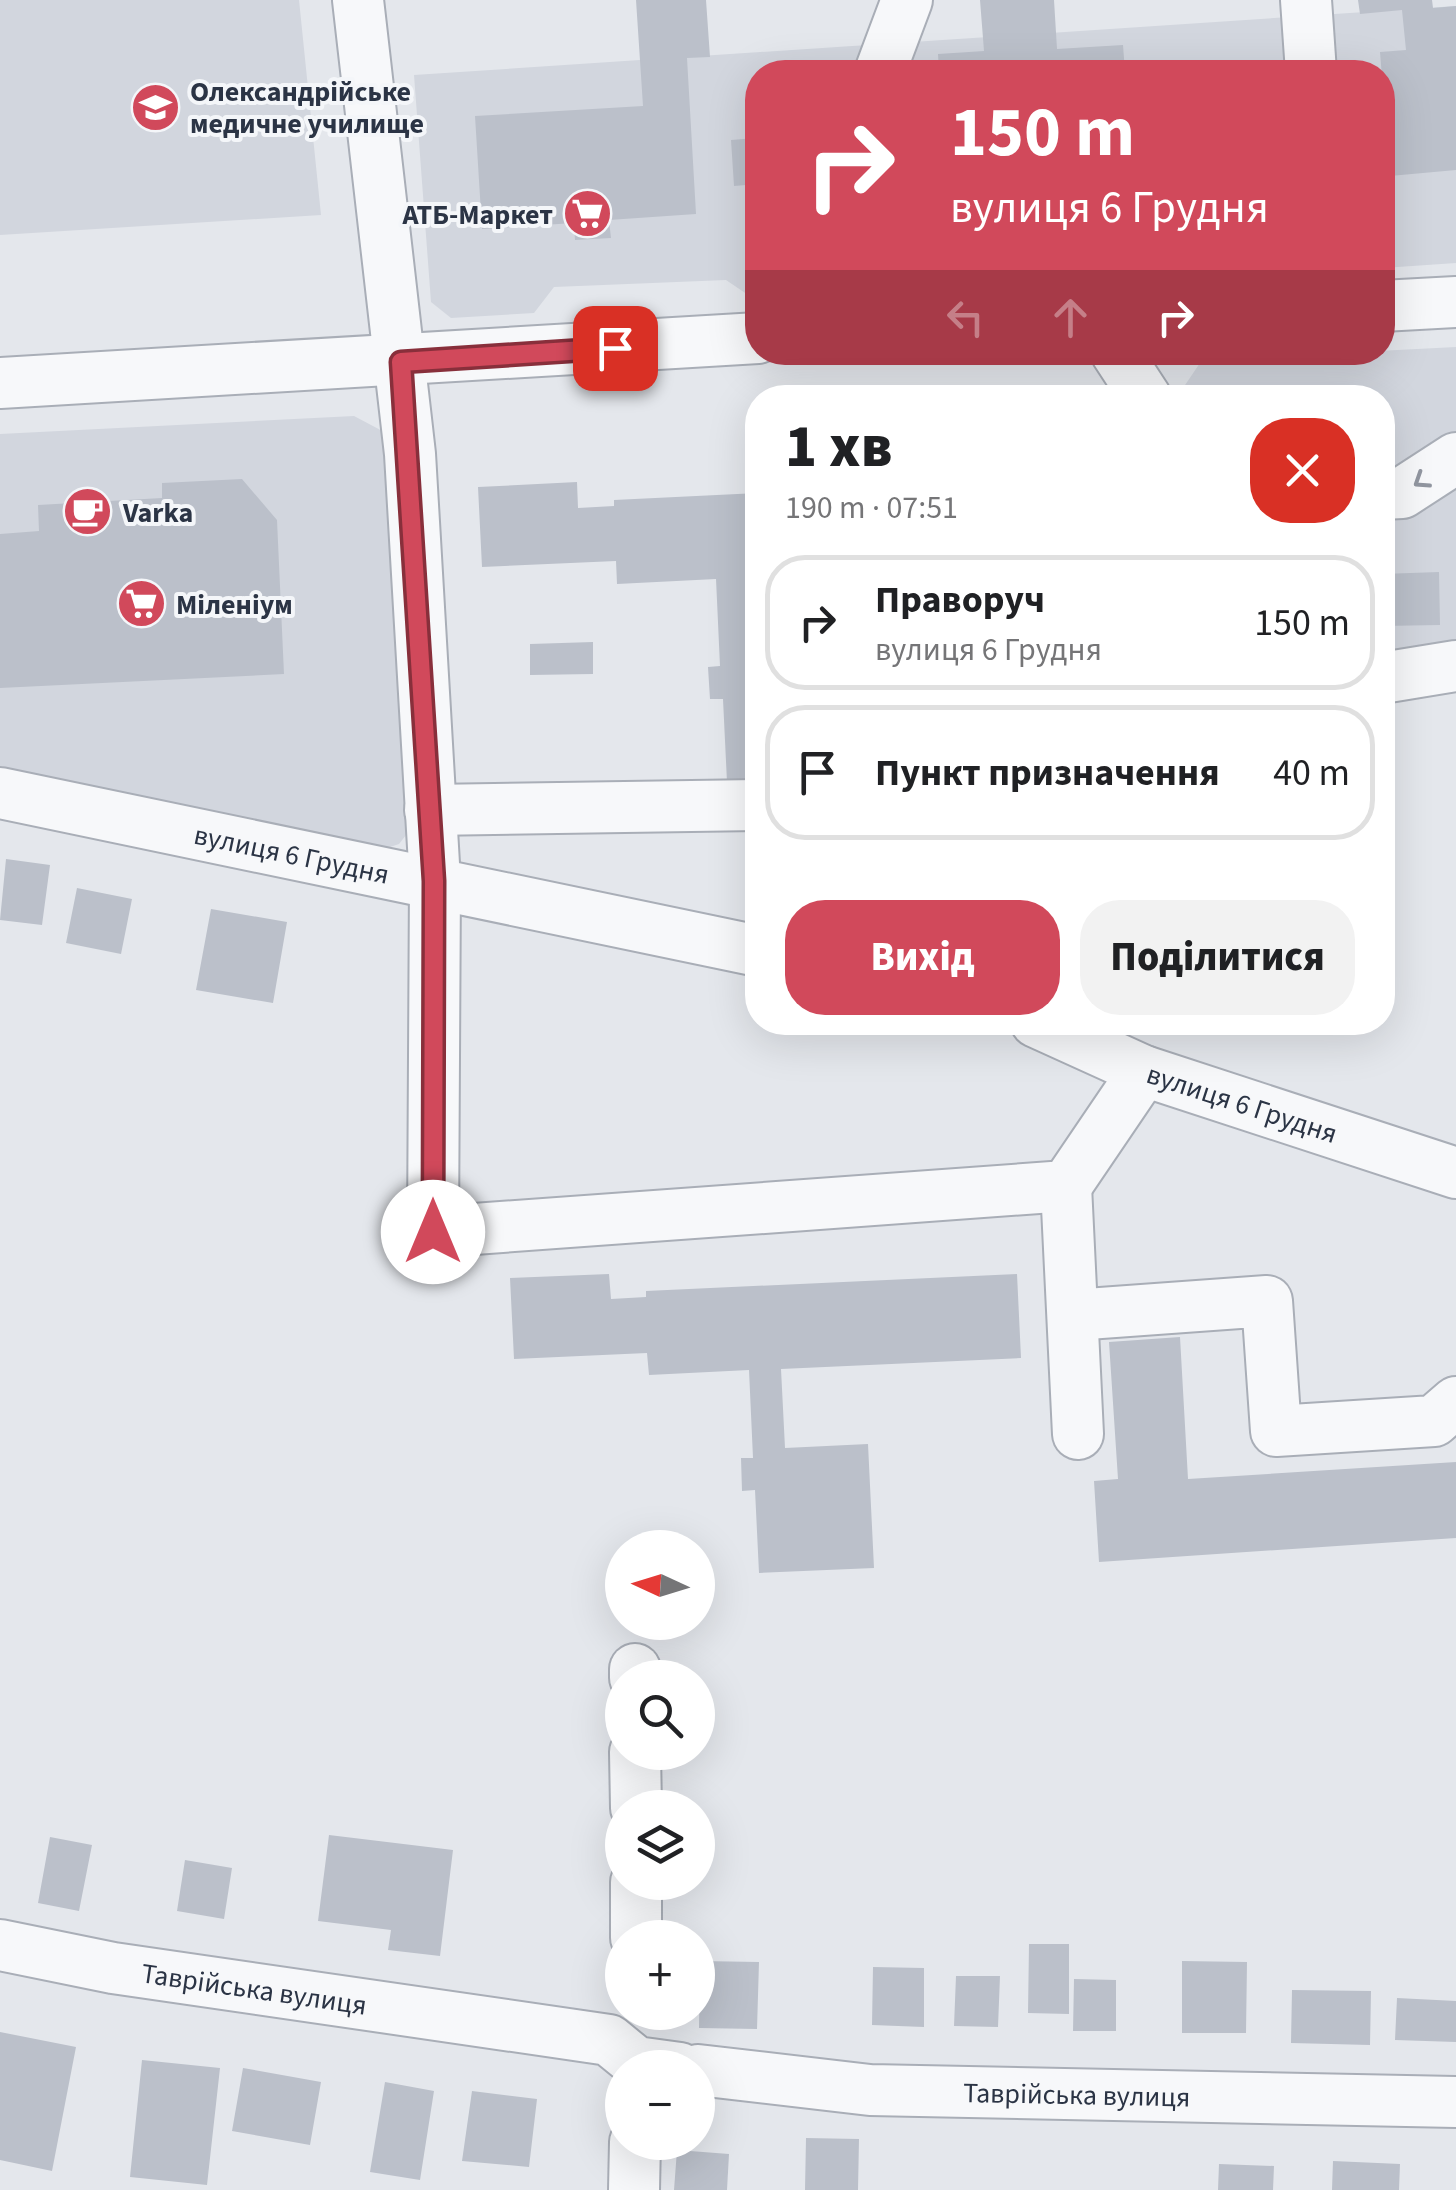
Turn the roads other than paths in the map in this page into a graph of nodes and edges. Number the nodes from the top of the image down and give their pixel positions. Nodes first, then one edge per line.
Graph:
1 (358, 0) edge
2 (906, 0) edge
3 (1306, 0) edge
4 (884, 60) edge
5 (1309, 60) edge
6 (1456, 302) edge
7 (1395, 305) edge
8 (745, 339) edge
9 (401, 362) junction
10 (0, 383) edge
11 (1456, 458) edge
12 (1395, 494) edge
13 (1456, 666) edge
14 (1395, 676) edge
15 (0, 793) edge
16 (745, 805) edge
17 (430, 810) junction
18 (434, 881) junction
19 (745, 949) edge
20 (1065, 1035) edge
21 (1144, 1071) junction
22 (1456, 1173) edge
23 (1066, 1186) junction
24 (1072, 1315) junction
25 (1456, 1402) edge
26 (1078, 1434) dead end
27 (0, 1945) edge
28 (625, 2050) edge
29 (715, 2072) edge
30 (1456, 2102) edge
31 (634, 2160) edge
32 (634, 2190) edge

1 - 9 street
2 - 4 street
3 - 5 street
6 - 7 street
8 - 9 street
9 - 10 street
9 - 17 street
11 -> 12 street
13 - 14 street
15 - 18 street, вулиця 6 Грудня
16 - 17 street
17 - 18 street
18 - 19 street, вулиця 6 Грудня
18 - 23 street
20 - 21 street, вулиця 6 Грудня
21 - 22 street, вулиця 6 Грудня
21 - 23 street
23 - 24 street
24 - 25 street
24 - 26 street
27 - 28 street, Таврійська вулиця
29 - 30 street, Таврійська вулиця
31 - 32 street

